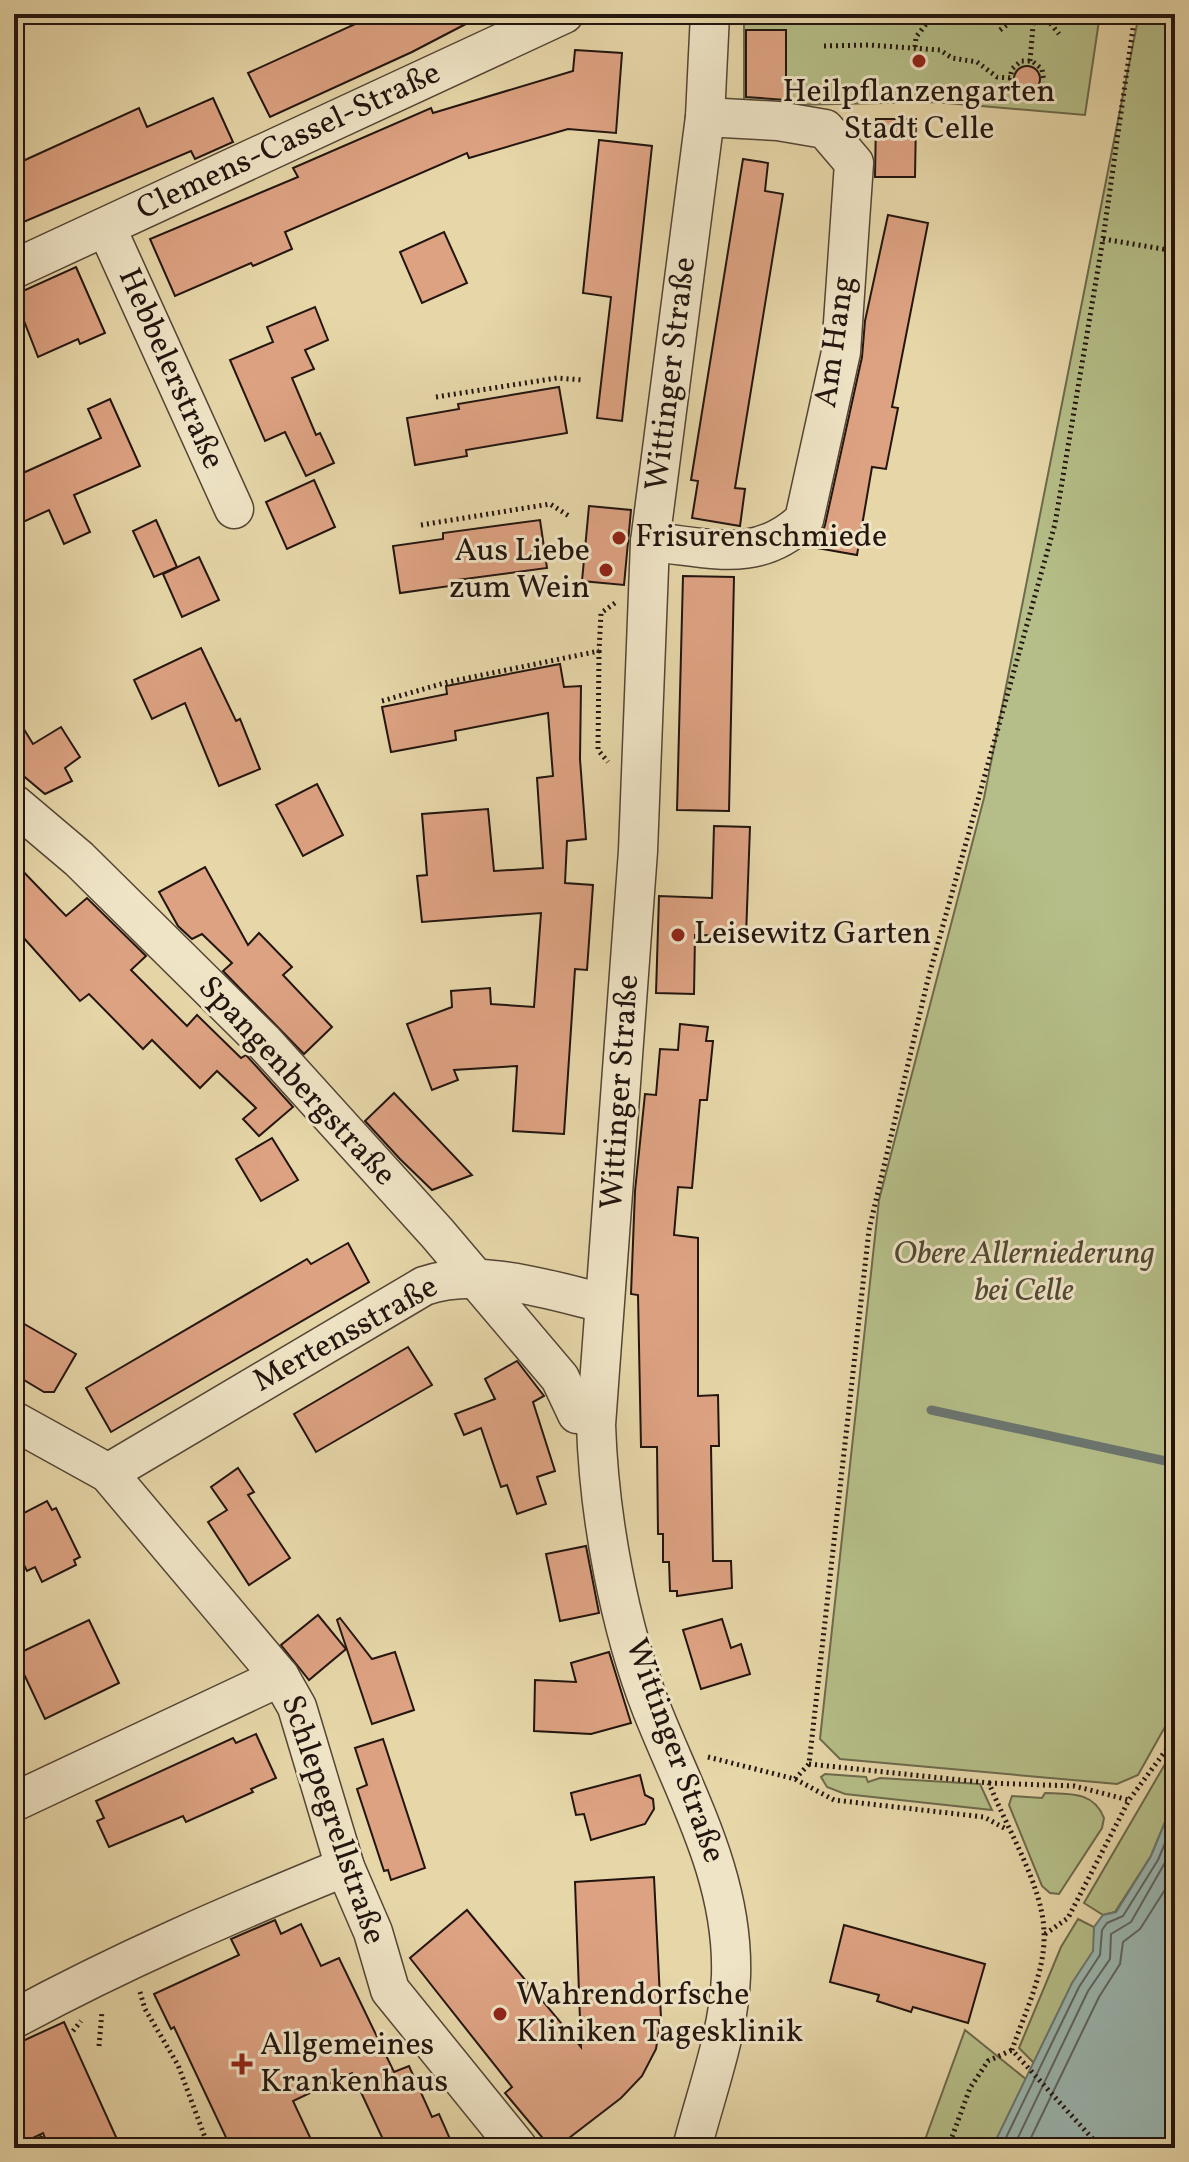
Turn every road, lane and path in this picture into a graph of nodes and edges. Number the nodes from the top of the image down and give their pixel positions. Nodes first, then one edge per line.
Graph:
1 (564, 14) edge
2 (710, 14) edge
3 (934, 14) edge
4 (1021, 14) edge
5 (1034, 14) edge
6 (1043, 14) edge
7 (1094, 14) edge
8 (1135, 14) edge
9 (1133, 22) junction
10 (1000, 30) dead end
11 (1059, 34) dead end
12 (824, 46) dead end
13 (915, 47) junction
14 (1030, 61) junction
15 (1044, 82) dead end
16 (705, 117) junction
17 (107, 229) junction
18 (1103, 239) junction
19 (1175, 251) edge
20 (14, 269) edge
21 (583, 380) dead end
22 (436, 397) dead end
23 (234, 509) dead end
24 (569, 516) dead end
25 (421, 525) dead end
26 (650, 542) junction
27 (648, 595) junction
28 (382, 701) dead end
29 (14, 804) edge
30 (475, 1277) junction
31 (604, 1303) junction
32 (577, 1414) dead end
33 (14, 1421) edge
34 (108, 1473) junction
35 (280, 1677) junction
36 (1175, 1738) edge
37 (709, 1757) dead end
38 (809, 1764) junction
39 (795, 1779) junction
40 (989, 1783) junction
41 (1129, 1800) junction
42 (14, 1802) edge
43 (1007, 1829) junction
44 (345, 1867) junction
45 (1045, 1934) junction
46 (139, 1988) dead end
47 (102, 2006) dead end
48 (14, 2019) edge
49 (99, 2046) dead end
50 (1012, 2050) junction
51 (43, 2133) dead end
52 (35, 2148) edge
53 (209, 2148) edge
54 (518, 2148) edge
55 (692, 2148) edge
56 (948, 2148) edge
57 (1101, 2148) edge

1 - 17 street, Clemens-Cassel-Straße
2 - 16 street, Wittinger Straße
3 - 13 path
4 - 10 path
5 - 14 path
6 - 11 path
7 - 9 path
8 - 9 path
9 - 18 path
12 - 13 path
13 - 14 path
14 - 15 path
16 - 26 street, Wittinger Straße
16 - 26 street, Am Hang
17 - 20 street, Clemens-Cassel-Straße
17 - 23 street, Hebbelerstraße
18 - 19 path
18 - 38 path
21 - 22 path
24 - 25 path
26 - 27 street, Wittinger Straße
27 - 28 path
27 - 31 street, Wittinger Straße
29 - 30 street, Spangenbergstraße
30 - 31 street, Mertensstraße
30 - 32 street, Spangenbergstraße
30 - 34 street, Mertensstraße
31 - 55 street, Wittinger Straße
33 - 34 street, Schlepegrellstraße
34 - 35 street, Schlepegrellstraße
35 - 42 street
35 - 44 street, Schlepegrellstraße
36 - 41 path
37 - 39 path
38 - 39 path
38 - 40 path
39 - 43 path
40 - 41 path
40 - 43 path
41 - 45 path
43 - 45 path
44 - 48 street
44 - 54 street, Schlepegrellstraße
45 - 50 path
46 - 53 path
47 - 49 path
50 - 56 path
50 - 57 path
51 - 52 path

